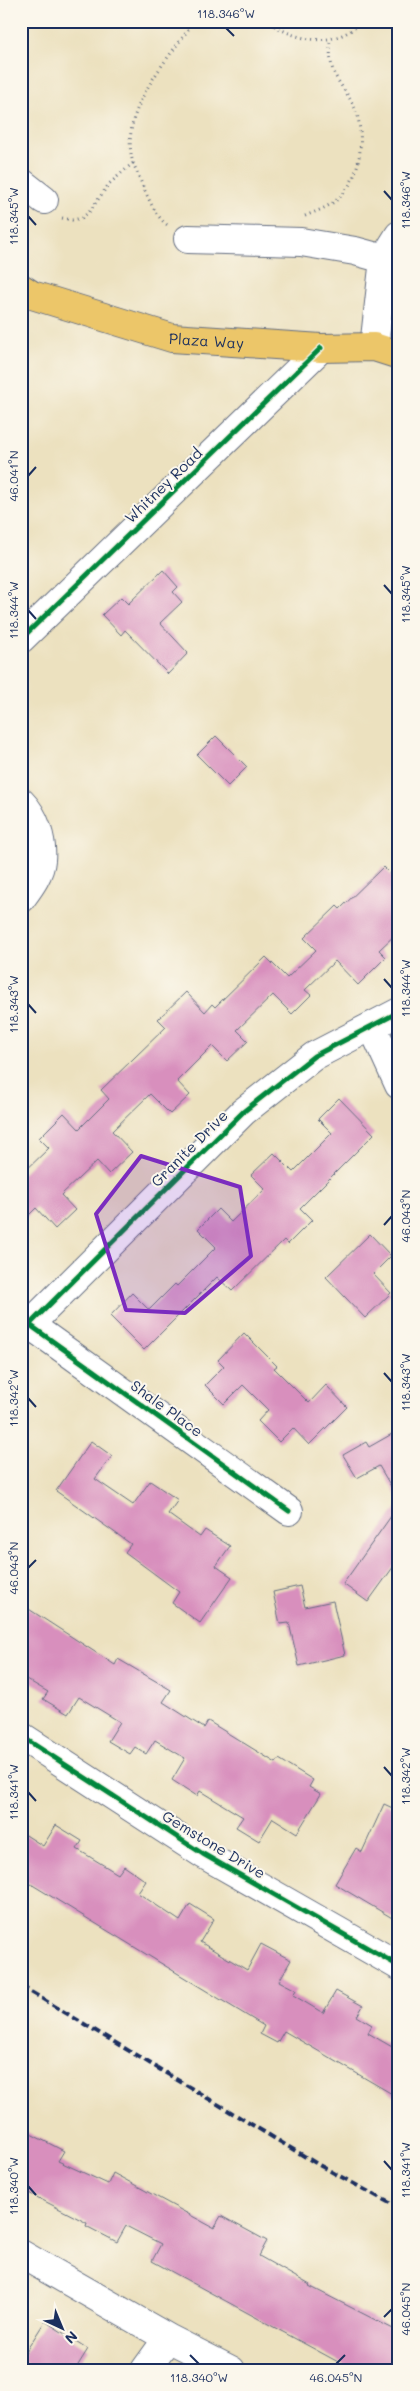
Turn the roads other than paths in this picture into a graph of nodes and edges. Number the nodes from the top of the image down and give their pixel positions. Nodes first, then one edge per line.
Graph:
1 (21, 182) edge
2 (44, 200) road end
3 (399, 235) edge
4 (188, 239) road end
5 (384, 259) junction
6 (21, 288) edge
7 (321, 348) junction
8 (386, 351) edge
9 (21, 639) edge
10 (21, 802) edge
11 (21, 899) edge
12 (399, 1012) edge
13 (372, 1026) junction
14 (399, 1085) edge
15 (26, 1329) edge
16 (289, 1511) dead end
17 (21, 1736) edge
18 (399, 1966) edge
19 (21, 2254) edge
20 (168, 2338) junction
21 (145, 2370) edge
22 (231, 2370) edge

1 - 2 street
3 - 5 street
4 - 5 street
5 - 8 street
6 - 7 main road, Plaza Way
7 - 8 main road, Plaza Way
7 - 9 street, Whitney Road
10 - 11 street
12 - 13 street, Granite Drive
13 - 14 street
13 - 15 street, Granite Drive
15 - 16 street, Shale Place
17 - 18 street, Gemstone Drive
19 - 20 street
20 - 21 street
20 - 22 street

